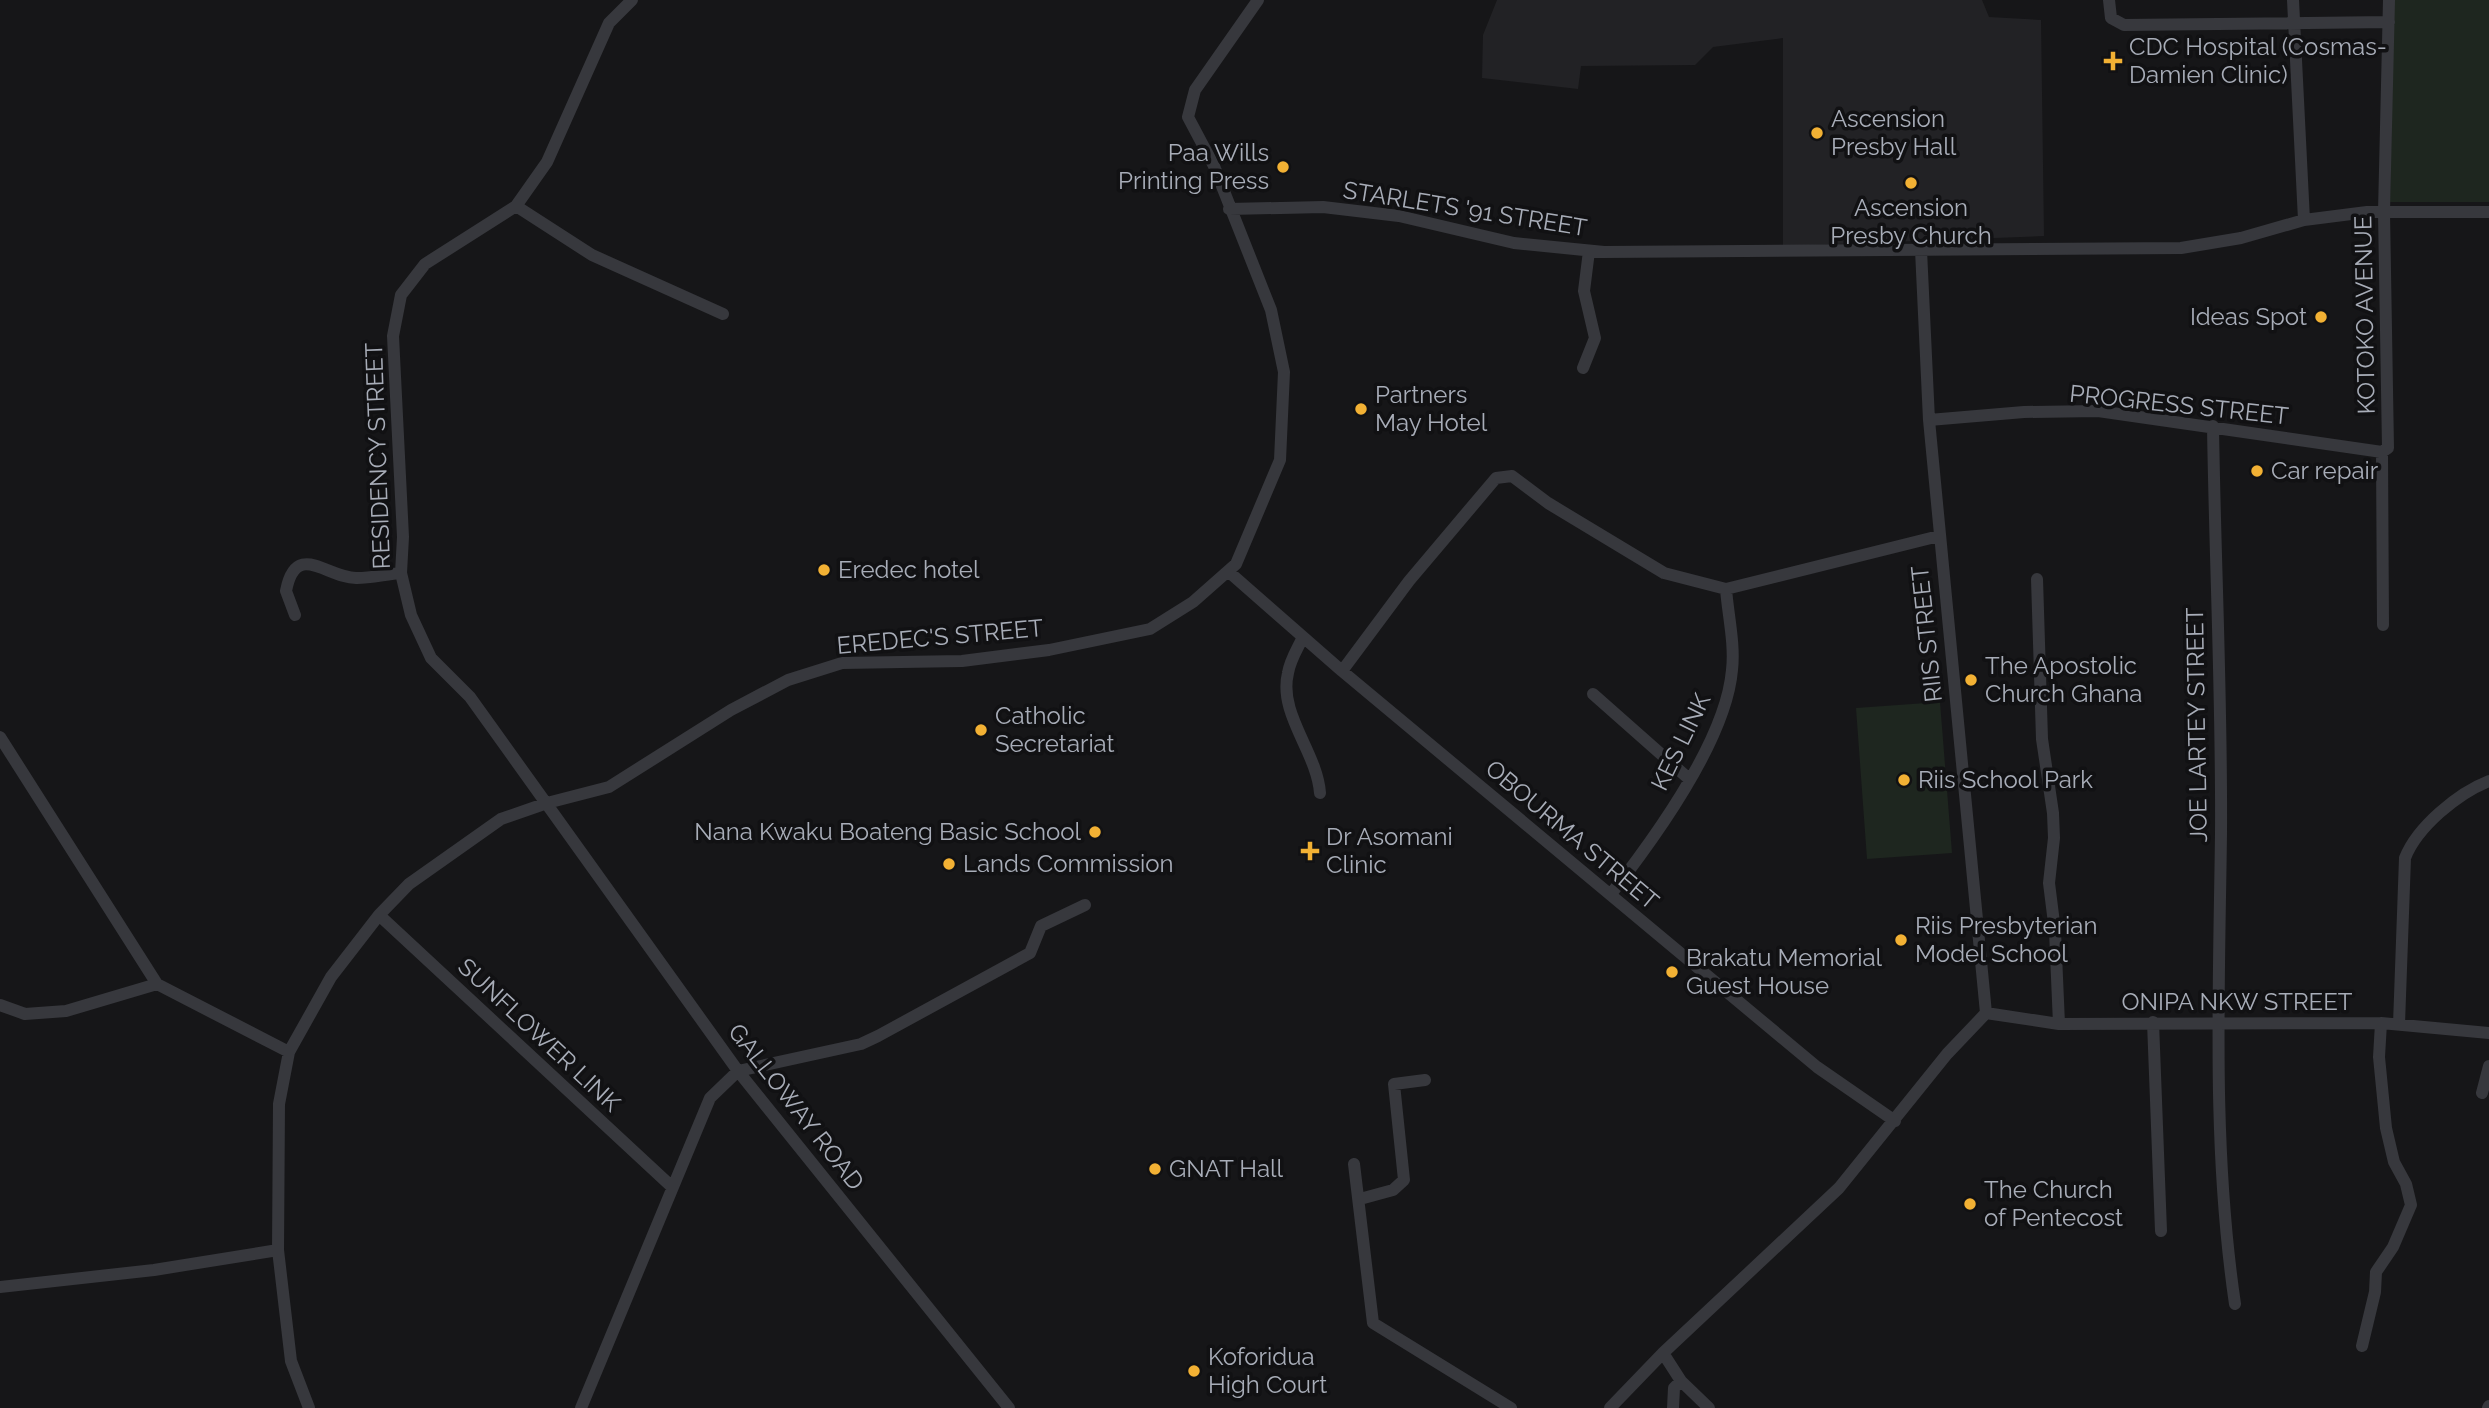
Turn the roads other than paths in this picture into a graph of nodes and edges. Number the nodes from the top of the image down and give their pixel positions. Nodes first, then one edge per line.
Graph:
1 (632, 0) edge
2 (1258, 0) edge
3 (2109, 0) edge
4 (2293, 0) edge
5 (2389, 0) edge
6 (2389, 22) junction
7 (2294, 24) junction
8 (516, 206) junction
9 (1229, 209) junction
10 (2384, 212) junction
11 (2489, 212) edge
12 (2304, 220) junction
13 (1921, 250) junction
14 (1589, 251) junction
15 (723, 314) dead end
16 (1583, 368) dead end
17 (1928, 420) junction
18 (2213, 426) junction
19 (2382, 452) junction
20 (1939, 536) junction
21 (1229, 572) junction
22 (401, 573) junction
23 (2037, 579) dead end
24 (1726, 589) junction
25 (295, 615) dead end
26 (2383, 625) dead end
27 (1303, 637) junction
28 (1342, 671) junction
29 (1593, 694) dead end
30 (0, 737) edge
31 (1688, 778) junction
32 (2489, 781) edge
33 (1320, 793) dead end
34 (547, 803) junction
35 (559, 824) joint
36 (1611, 894) junction
37 (1085, 905) dead end
38 (379, 915) junction
39 (157, 984) junction
40 (0, 1005) edge
41 (1986, 1013) junction
42 (2153, 1022) junction
43 (2381, 1023) junction
44 (2059, 1024) junction
45 (2217, 1024) junction
46 (2399, 1024) junction
47 (2489, 1033) edge
48 (289, 1052) junction
49 (2489, 1066) edge
50 (738, 1071) junction
51 (1425, 1080) dead end
52 (2482, 1093) dead end
53 (1895, 1121) junction
54 (1354, 1164) dead end
55 (671, 1186) junction
56 (1360, 1199) junction
57 (2161, 1231) dead end
58 (278, 1250) junction
59 (0, 1287) edge
60 (2235, 1304) dead end
61 (2362, 1346) dead end
62 (1663, 1353) junction
63 (1681, 1381) junction
64 (309, 1408) edge
65 (581, 1408) edge
66 (1009, 1408) edge
67 (1511, 1408) edge
68 (1610, 1408) edge
69 (1674, 1408) edge
70 (1709, 1408) edge

1 - 8 street, RESIDENCY STREET
2 - 9 street, EREDEC'S STREET
3 - 7 street
4 - 7 street
5 - 6 street, KOTOKO AVENUE
6 - 7 street
6 - 10 street, KOTOKO AVENUE
7 - 12 street
8 - 15 street
8 - 22 street, RESIDENCY STREET
9 - 14 street, STARLETS '91 STREET
9 - 21 street, EREDEC'S STREET
10 - 11 street, STARLETS '91 STREET
10 - 12 street, STARLETS '91 STREET
10 - 19 street, KOTOKO AVENUE
12 - 13 street, STARLETS '91 STREET
13 - 14 street, STARLETS '91 STREET
13 - 17 street, RIIS STREET
14 - 16 street
17 - 18 street, PROGRESS STREET
17 - 20 street, RIIS STREET
18 - 19 street, PROGRESS STREET
18 - 45 street, JOE LARTEY STREET
19 - 26 street, KOTOKO AVENUE
20 - 24 street
20 - 41 street, RIIS STREET
21 - 27 street, OBOURMA STREET
21 - 34 street, EREDEC'S STREET
22 - 25 street
22 - 34 street, RESIDENCY STREET
23 - 44 street
24 - 28 street
24 - 31 street, KES LINK
27 - 28 street, OBOURMA STREET
27 - 33 street
28 - 36 street, OBOURMA STREET
29 - 31 street
30 - 39 street
31 - 36 street, KES LINK
32 - 46 street
34 - 35 street, RESIDENCY STREET
34 - 38 street, EREDEC'S STREET
35 - 50 street, GALLOWAY ROAD
36 - 53 street, OBOURMA STREET
37 - 50 street
38 - 48 street, EREDEC'S STREET
38 - 55 street, SUNFLOWER LINK
39 - 40 street
39 - 48 street
41 - 44 street, ONIPA NKW STREET
41 - 53 street
42 - 44 street, ONIPA NKW STREET
42 - 45 street, ONIPA NKW STREET
42 - 57 street
43 - 45 street, ONIPA NKW STREET
43 - 46 street, ONIPA NKW STREET
43 - 61 street
45 - 60 street, JOE LARTEY STREET
46 - 47 street, ONIPA NKW STREET
48 - 58 street, EREDEC'S STREET
49 - 52 street
50 - 55 street
50 - 66 street, GALLOWAY ROAD
51 - 56 street
53 - 62 street
54 - 56 street
55 - 65 street
56 - 67 street
58 - 59 street
58 - 64 street, EREDEC'S STREET
62 - 63 street
62 - 68 street
63 - 69 street
63 - 70 street

